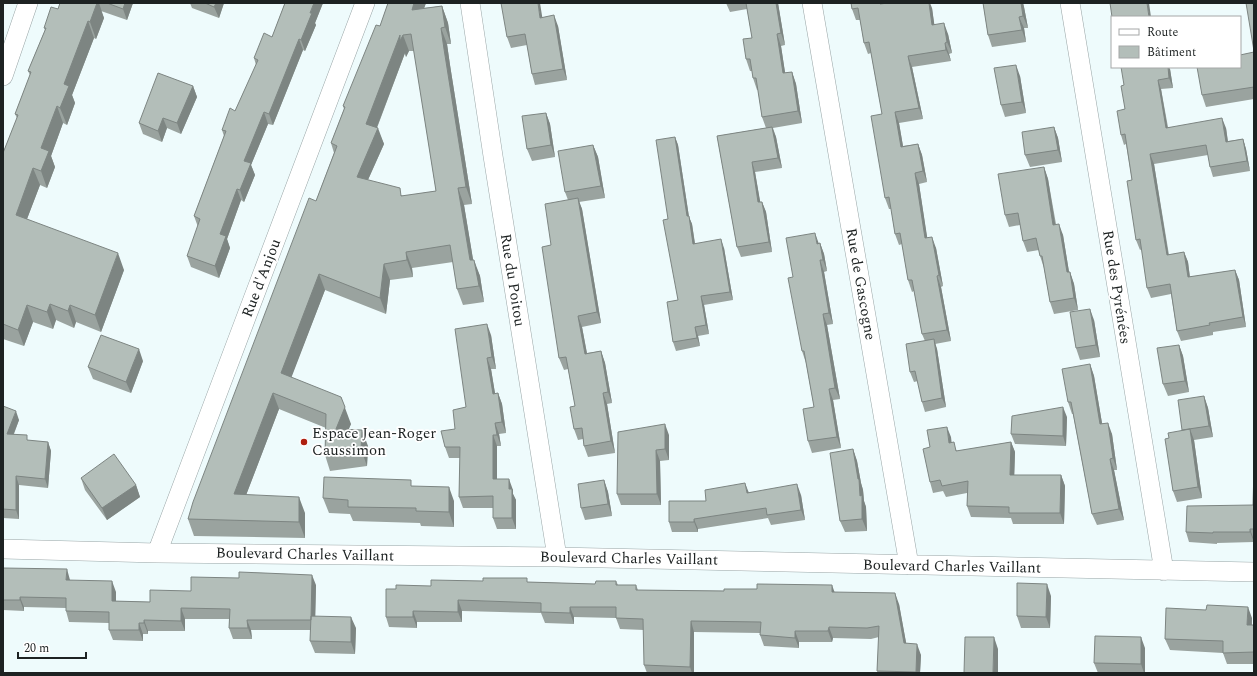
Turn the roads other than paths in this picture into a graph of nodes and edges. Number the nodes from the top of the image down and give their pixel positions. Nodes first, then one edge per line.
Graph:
1 (28, 3) edge
2 (365, 3) edge
3 (470, 3) edge
4 (812, 3) edge
5 (1070, 3) edge
6 (3, 76) edge
7 (3, 549) edge
8 (157, 552) junction
9 (558, 557) junction
10 (909, 564) junction
11 (1164, 571) junction
12 (1254, 572) edge

1 - 6 street
2 - 8 street, Rue d'Anjou
3 - 9 street, Rue du Poitou
4 - 10 street, Rue de Gascogne
5 - 11 street, Rue des Pyrénées
7 - 8 street, Boulevard Charles Vaillant
8 - 9 street, Boulevard Charles Vaillant
9 - 10 street, Boulevard Charles Vaillant
10 - 11 street, Boulevard Charles Vaillant
11 - 12 street, Boulevard Charles Vaillant

